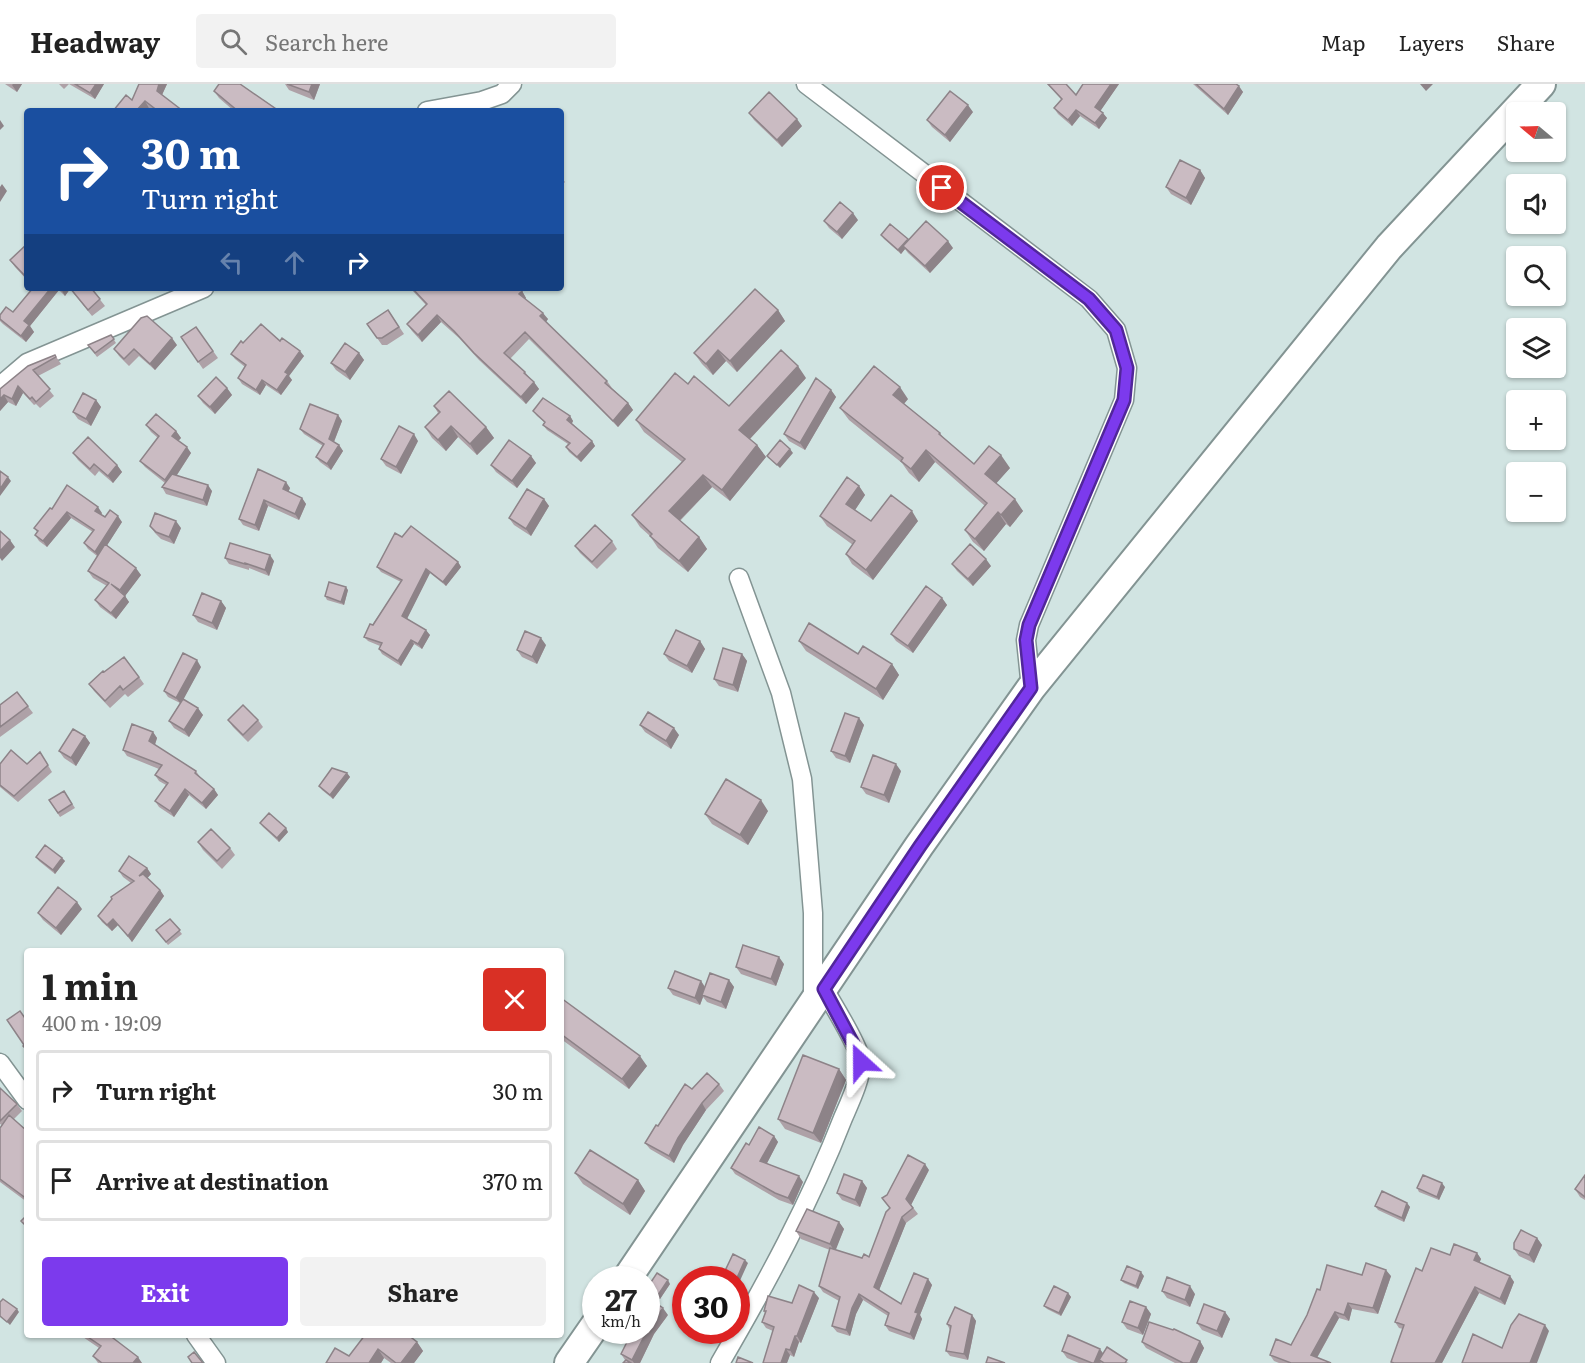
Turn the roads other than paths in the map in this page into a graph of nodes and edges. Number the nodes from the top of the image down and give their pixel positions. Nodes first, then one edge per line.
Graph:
1 (512, 84) edge
2 (806, 84) edge
3 (1541, 84) edge
4 (444, 108) edge
5 (197, 291) edge
6 (0, 386) edge
7 (739, 578) dead end
8 (1031, 688) junction
9 (818, 997) junction
10 (0, 1063) edge
11 (24, 1096) edge
12 (635, 1266) edge
13 (198, 1338) edge
14 (582, 1344) edge
15 (216, 1363) edge
16 (569, 1363) edge
17 (720, 1363) edge

1 - 4 street
2 - 8 street
3 - 8 main road
5 - 6 street
7 - 9 street
8 - 9 main road
9 - 12 main road
9 - 17 street
10 - 11 street
13 - 15 street
14 - 16 main road

